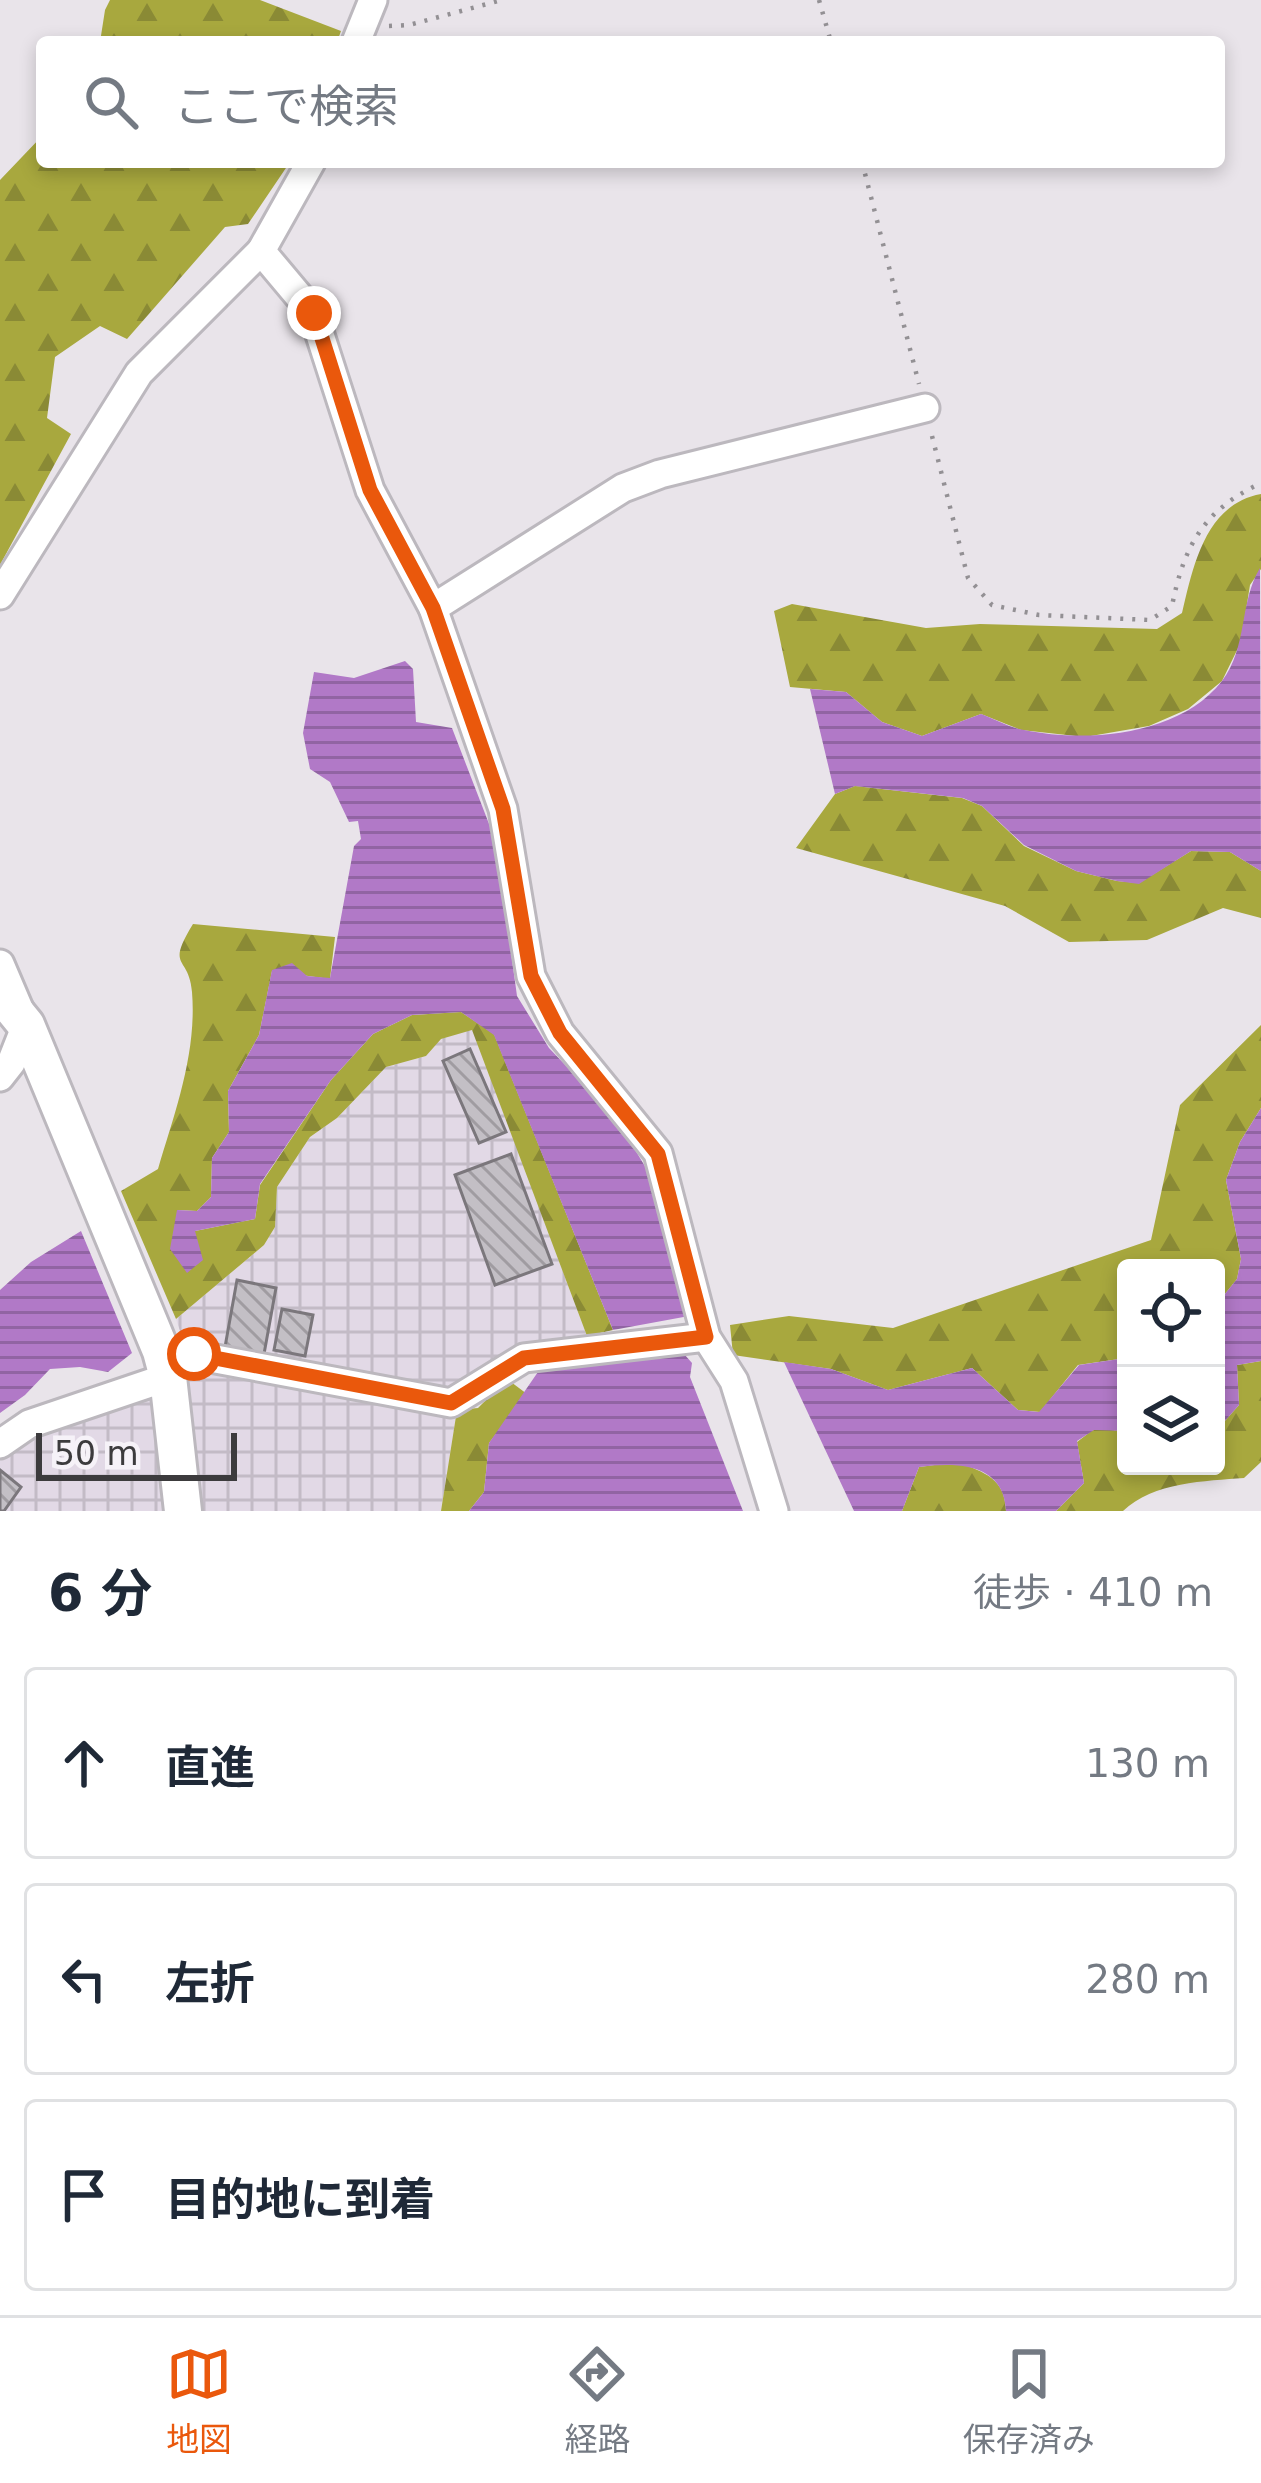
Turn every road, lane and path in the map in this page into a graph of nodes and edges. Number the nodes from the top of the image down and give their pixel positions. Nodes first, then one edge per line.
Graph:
1 (502, 0) edge
2 (819, 0) edge
3 (365, 23) edge
4 (828, 36) edge
5 (308, 168) edge
6 (864, 168) edge
7 (262, 250) junction
8 (925, 408) junction
9 (1261, 484) edge
10 (0, 595) edge
11 (433, 608) junction
12 (0, 964) edge
13 (0, 993) edge
14 (26, 1025) junction
15 (0, 1077) edge
16 (706, 1337) junction
17 (168, 1377) junction
18 (0, 1444) edge
19 (183, 1511) edge
20 (774, 1511) edge

1 - 3 path
2 - 4 path
5 - 7 street
6 - 8 path
7 - 10 street
7 - 11 street
8 - 9 path
8 - 11 street
11 - 16 street
12 - 14 street
13 - 14 street
14 - 15 street
14 - 17 street
16 - 17 street
16 - 20 street
17 - 18 street
17 - 19 street

